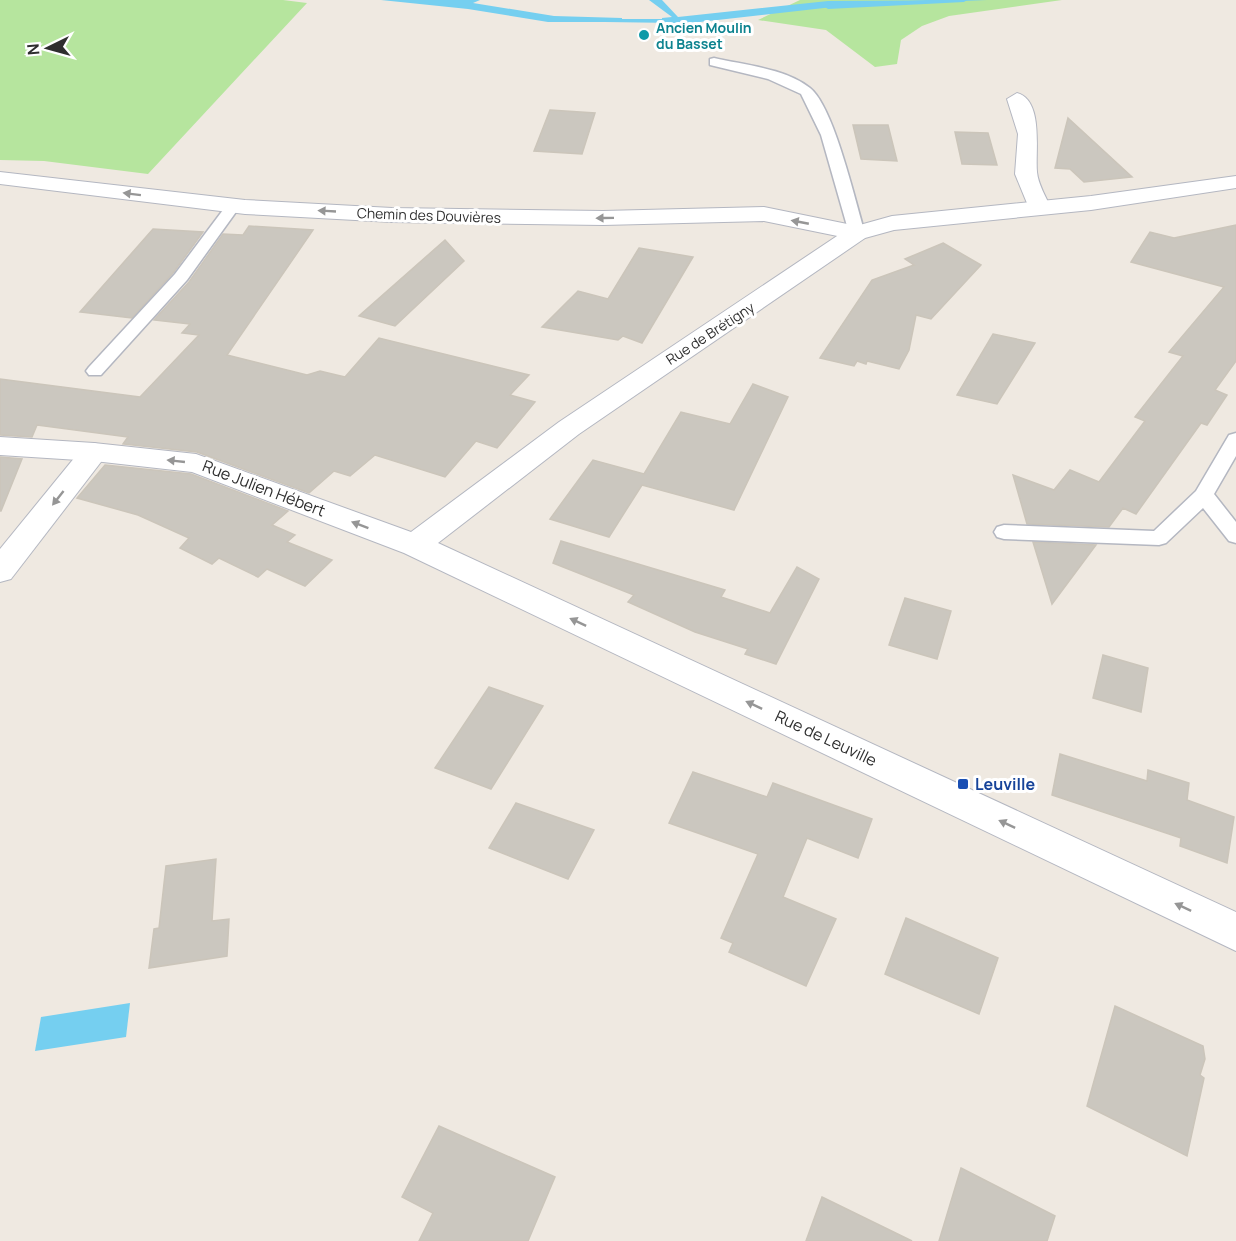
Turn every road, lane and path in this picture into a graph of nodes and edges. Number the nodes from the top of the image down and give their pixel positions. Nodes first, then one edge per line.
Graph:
1 (714, 62) dead end
2 (1017, 99) dead end
3 (0, 178) edge
4 (1236, 182) edge
5 (234, 205) junction
6 (1040, 208) junction
7 (857, 233) junction
8 (95, 371) dead end
9 (1236, 439) edge
10 (0, 446) edge
11 (94, 452) junction
12 (1204, 495) junction
13 (1004, 532) dead end
14 (1236, 536) edge
15 (415, 545) junction
16 (0, 571) edge
17 (1236, 932) edge

1 - 7 lane
2 - 6 street
5 -> 3 street, Chemin des Douvières
4 - 6 street, Rue de Brétigny
7 -> 5 street, Chemin des Douvières
5 - 8 lane
6 - 7 street, Rue de Brétigny
7 - 15 street, Rue de Brétigny
9 - 12 lane
10 - 11 street, Rue Julien Hébert
15 -> 11 street, Rue Julien Hébert
11 -> 16 street
12 - 13 lane
12 - 14 lane
17 -> 15 street, Rue de Leuville

